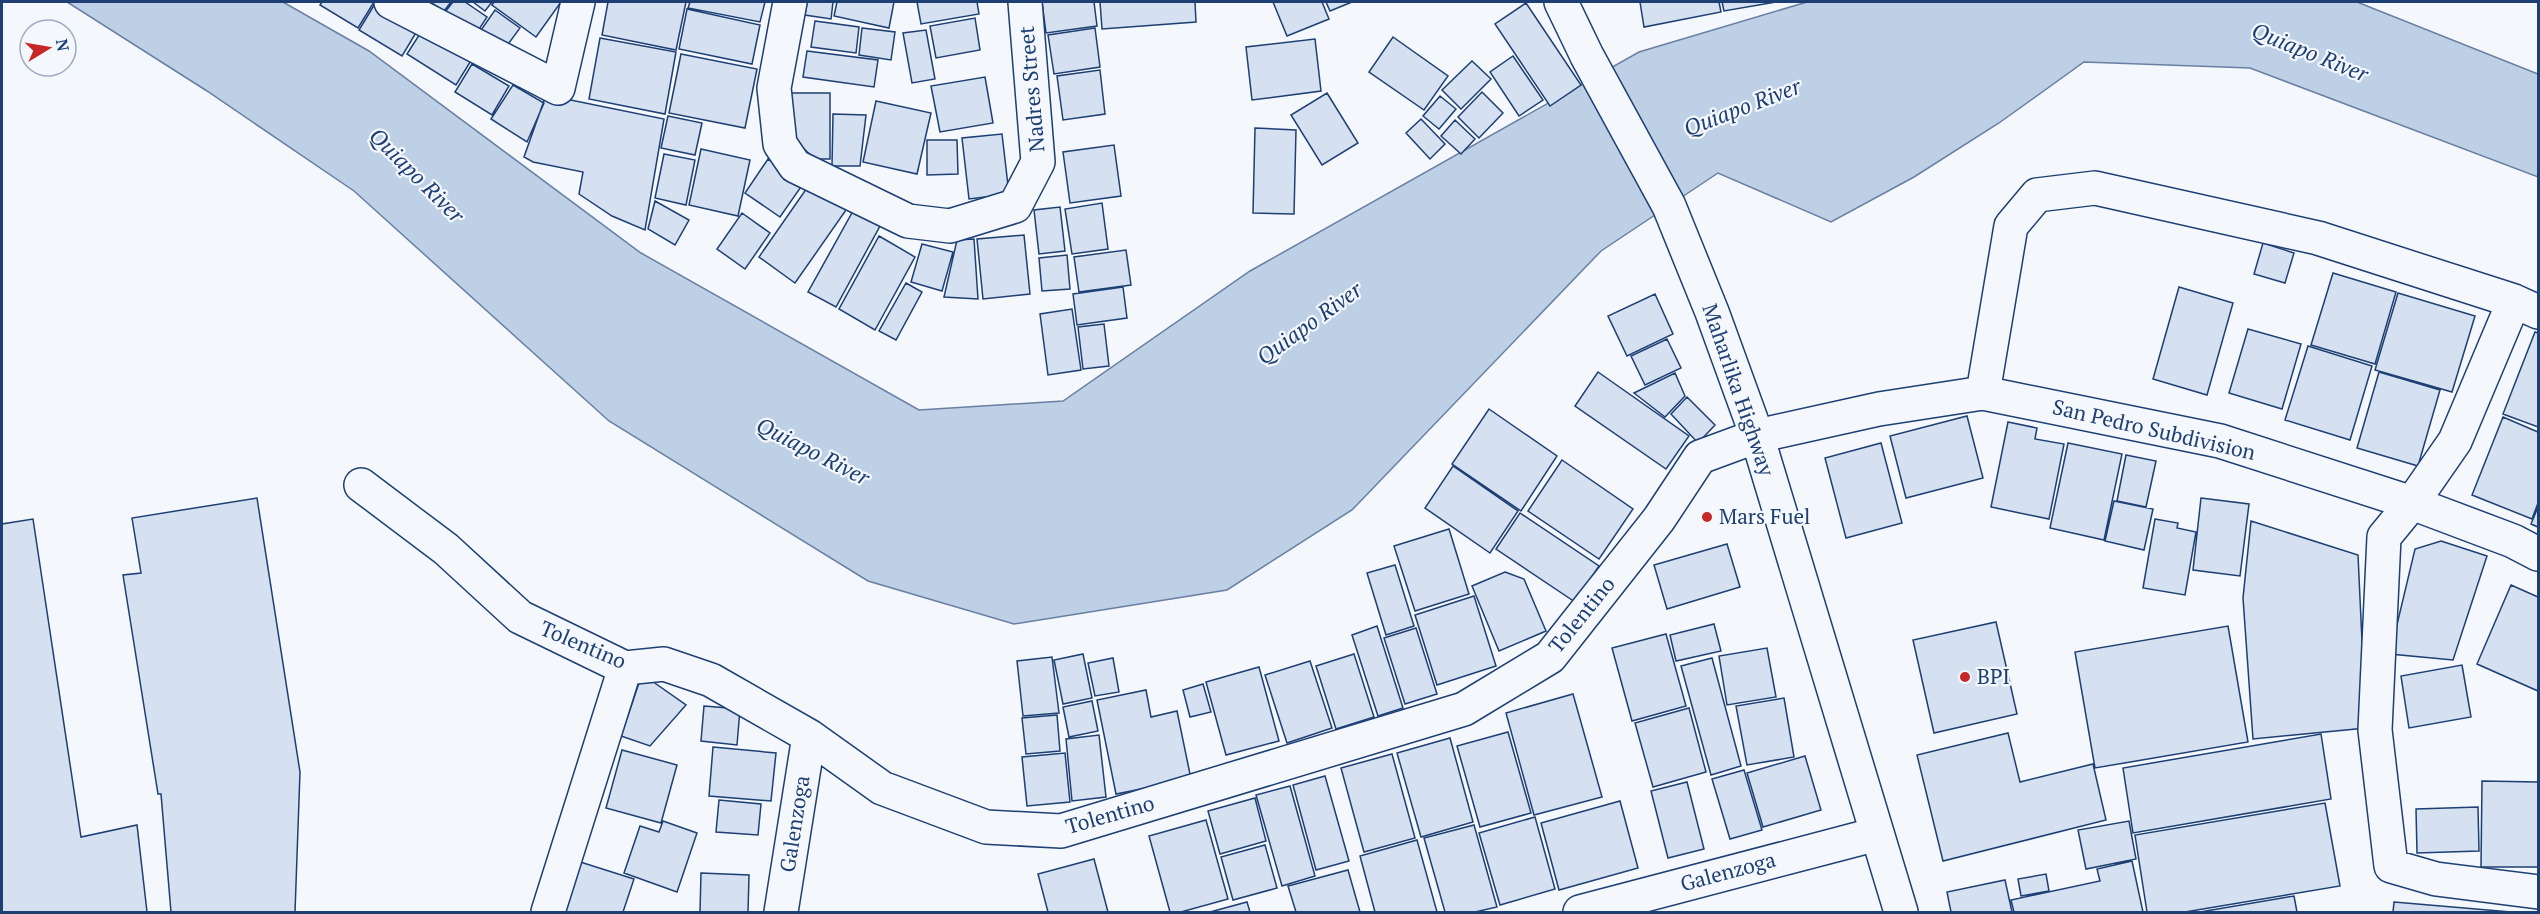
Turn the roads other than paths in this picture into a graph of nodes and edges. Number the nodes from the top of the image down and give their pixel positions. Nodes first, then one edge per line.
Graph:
1 (392, 2) edge
2 (578, 2) edge
3 (790, 2) edge
4 (1025, 2) edge
5 (1561, 2) edge
6 (2526, 307) edge
7 (1983, 393) junction
8 (1757, 436) junction
9 (361, 485) dead end
10 (2412, 503) junction
11 (2538, 554) edge
12 (625, 668) junction
13 (809, 736) junction
14 (1877, 834) junction
15 (2538, 892) edge
16 (548, 912) edge
17 (781, 912) edge
18 (1580, 912) edge
19 (1901, 912) edge

1 - 2 street
3 - 4 street, Nadres Street
5 - 8 street, Maharlika Highway
6 - 7 street
6 - 10 street
7 - 8 street, San Pedro Subdivision
7 - 10 street, San Pedro Subdivision
8 - 13 street, Tolentino
8 - 14 street, Maharlika Highway
9 - 12 street, Tolentino
10 - 11 street, San Pedro Subdivision
10 - 15 street
12 - 13 street, Tolentino
12 - 16 street
13 - 17 street, Galenzoga
14 - 18 street, Galenzoga
14 - 19 street, Maharlika Highway

